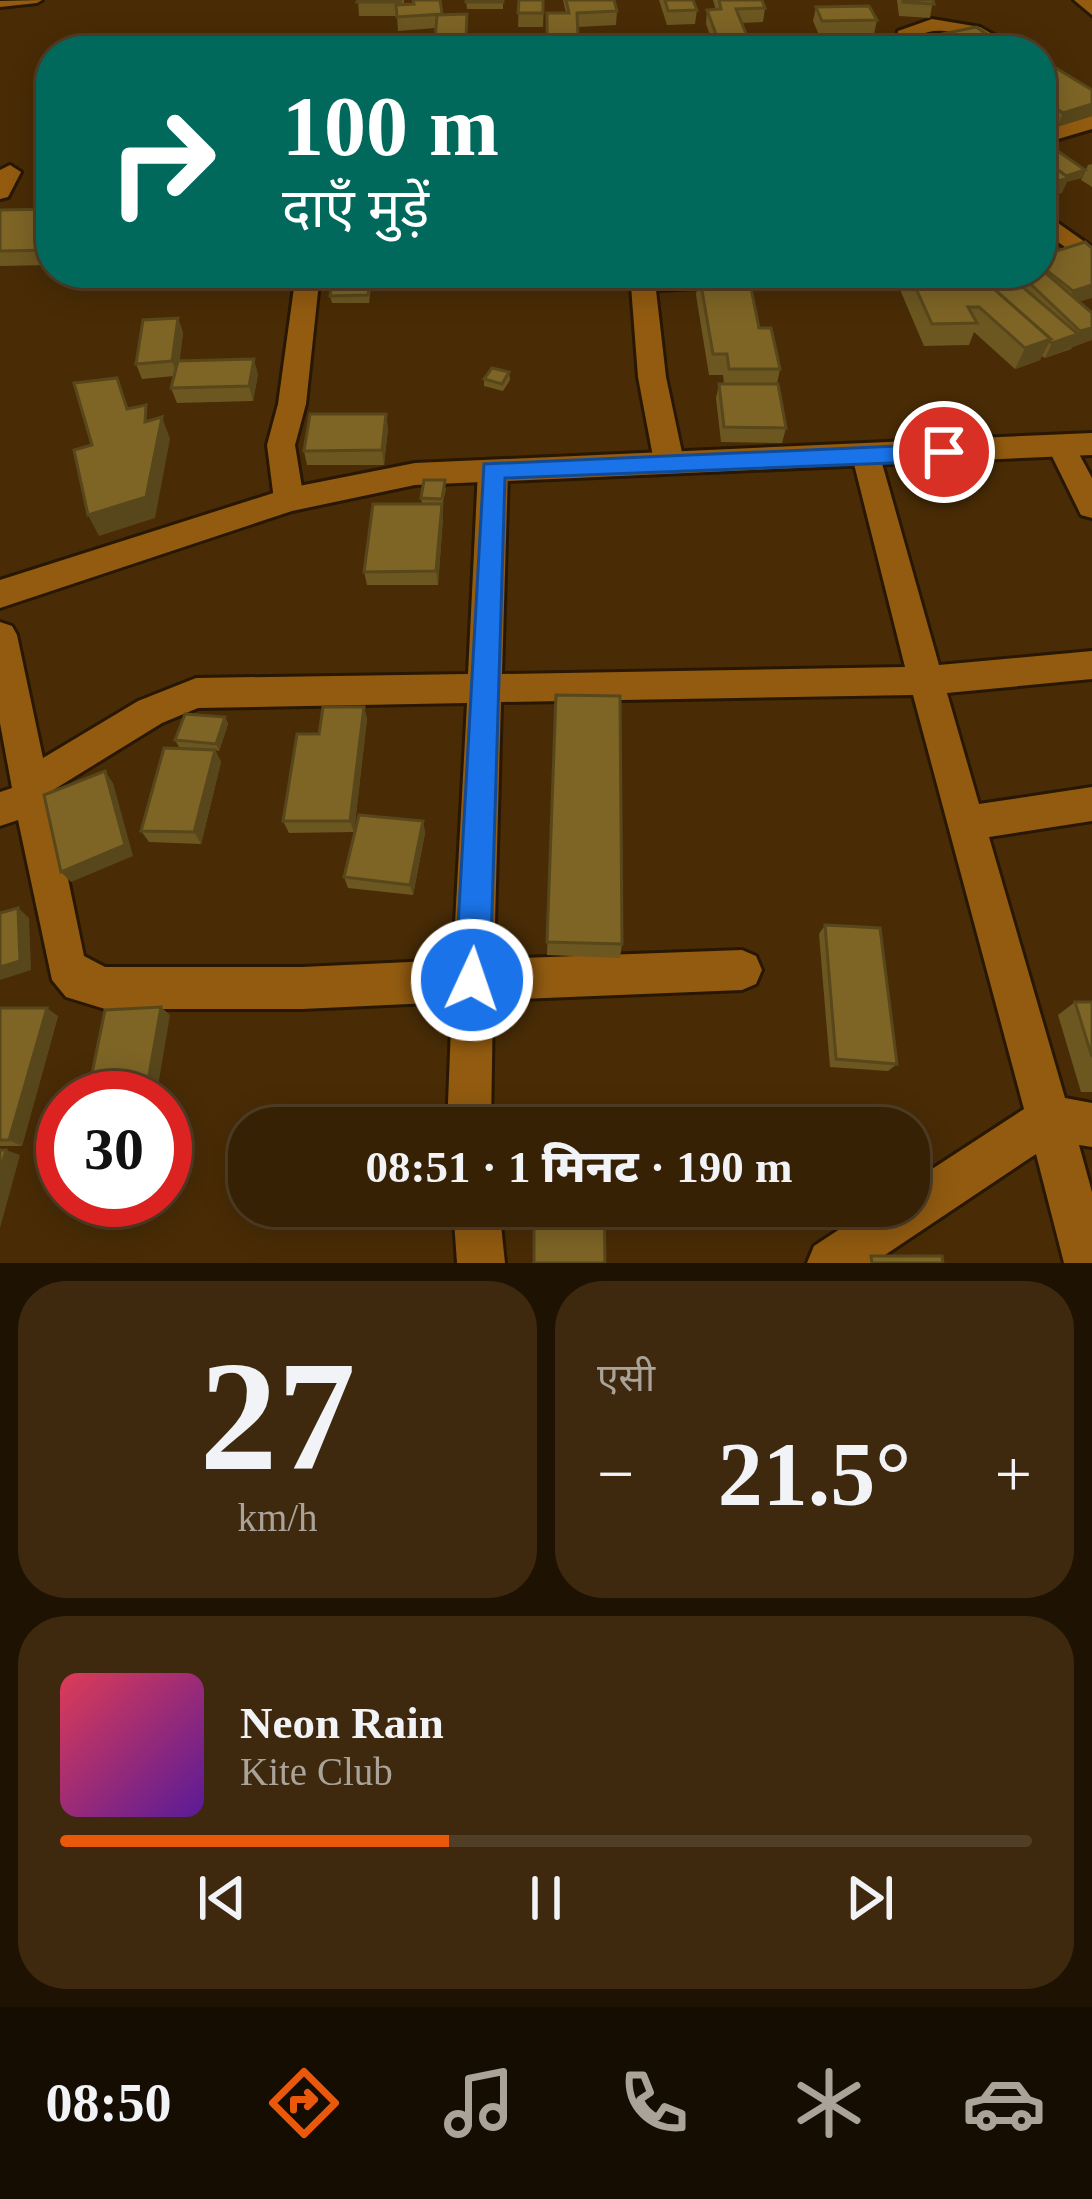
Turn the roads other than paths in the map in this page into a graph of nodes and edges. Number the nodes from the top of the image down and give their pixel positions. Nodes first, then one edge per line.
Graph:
1 (38, 0) edge
2 (1083, 0) edge
3 (0, 4) edge
4 (1092, 9) edge
5 (905, 36) edge
6 (985, 36) edge
7 (1092, 122) edge
8 (1056, 133) edge
9 (1056, 228) edge
10 (1086, 248) edge
11 (1056, 252) edge
12 (306, 288) edge
13 (643, 288) edge
14 (1077, 445) edge
15 (866, 456) junction
16 (669, 462) junction
17 (493, 470) junction
18 (290, 500) junction
19 (1092, 507) edge
20 (0, 594) edge
21 (0, 635) edge
22 (1092, 665) edge
23 (923, 681) junction
24 (487, 690) junction
25 (21, 798) edge
26 (1092, 804) edge
27 (967, 823) junction
28 (742, 970) dead end
29 (472, 980) junction
30 (470, 1107) edge
31 (1071, 1122) edge
32 (478, 1227) edge
33 (481, 1263) edge
34 (831, 1263) edge
35 (1088, 1263) edge

1 - 3 lane
2 - 4 street
5 - 6 street
7 - 8 street
9 - 10 street
10 - 11 street
12 - 18 street
13 - 16 street
14 - 15 street
14 - 19 street
15 - 16 street
15 - 23 street
16 - 17 street
17 - 18 street
17 - 24 street
18 - 20 street
21 - 25 street
22 - 23 street
23 - 24 street
23 - 27 street
24 - 25 street
24 - 29 street
25 - 29 street
26 - 27 street
27 - 31 street
28 - 29 street
29 - 30 street
31 - 34 street
31 - 35 street
32 - 33 street

